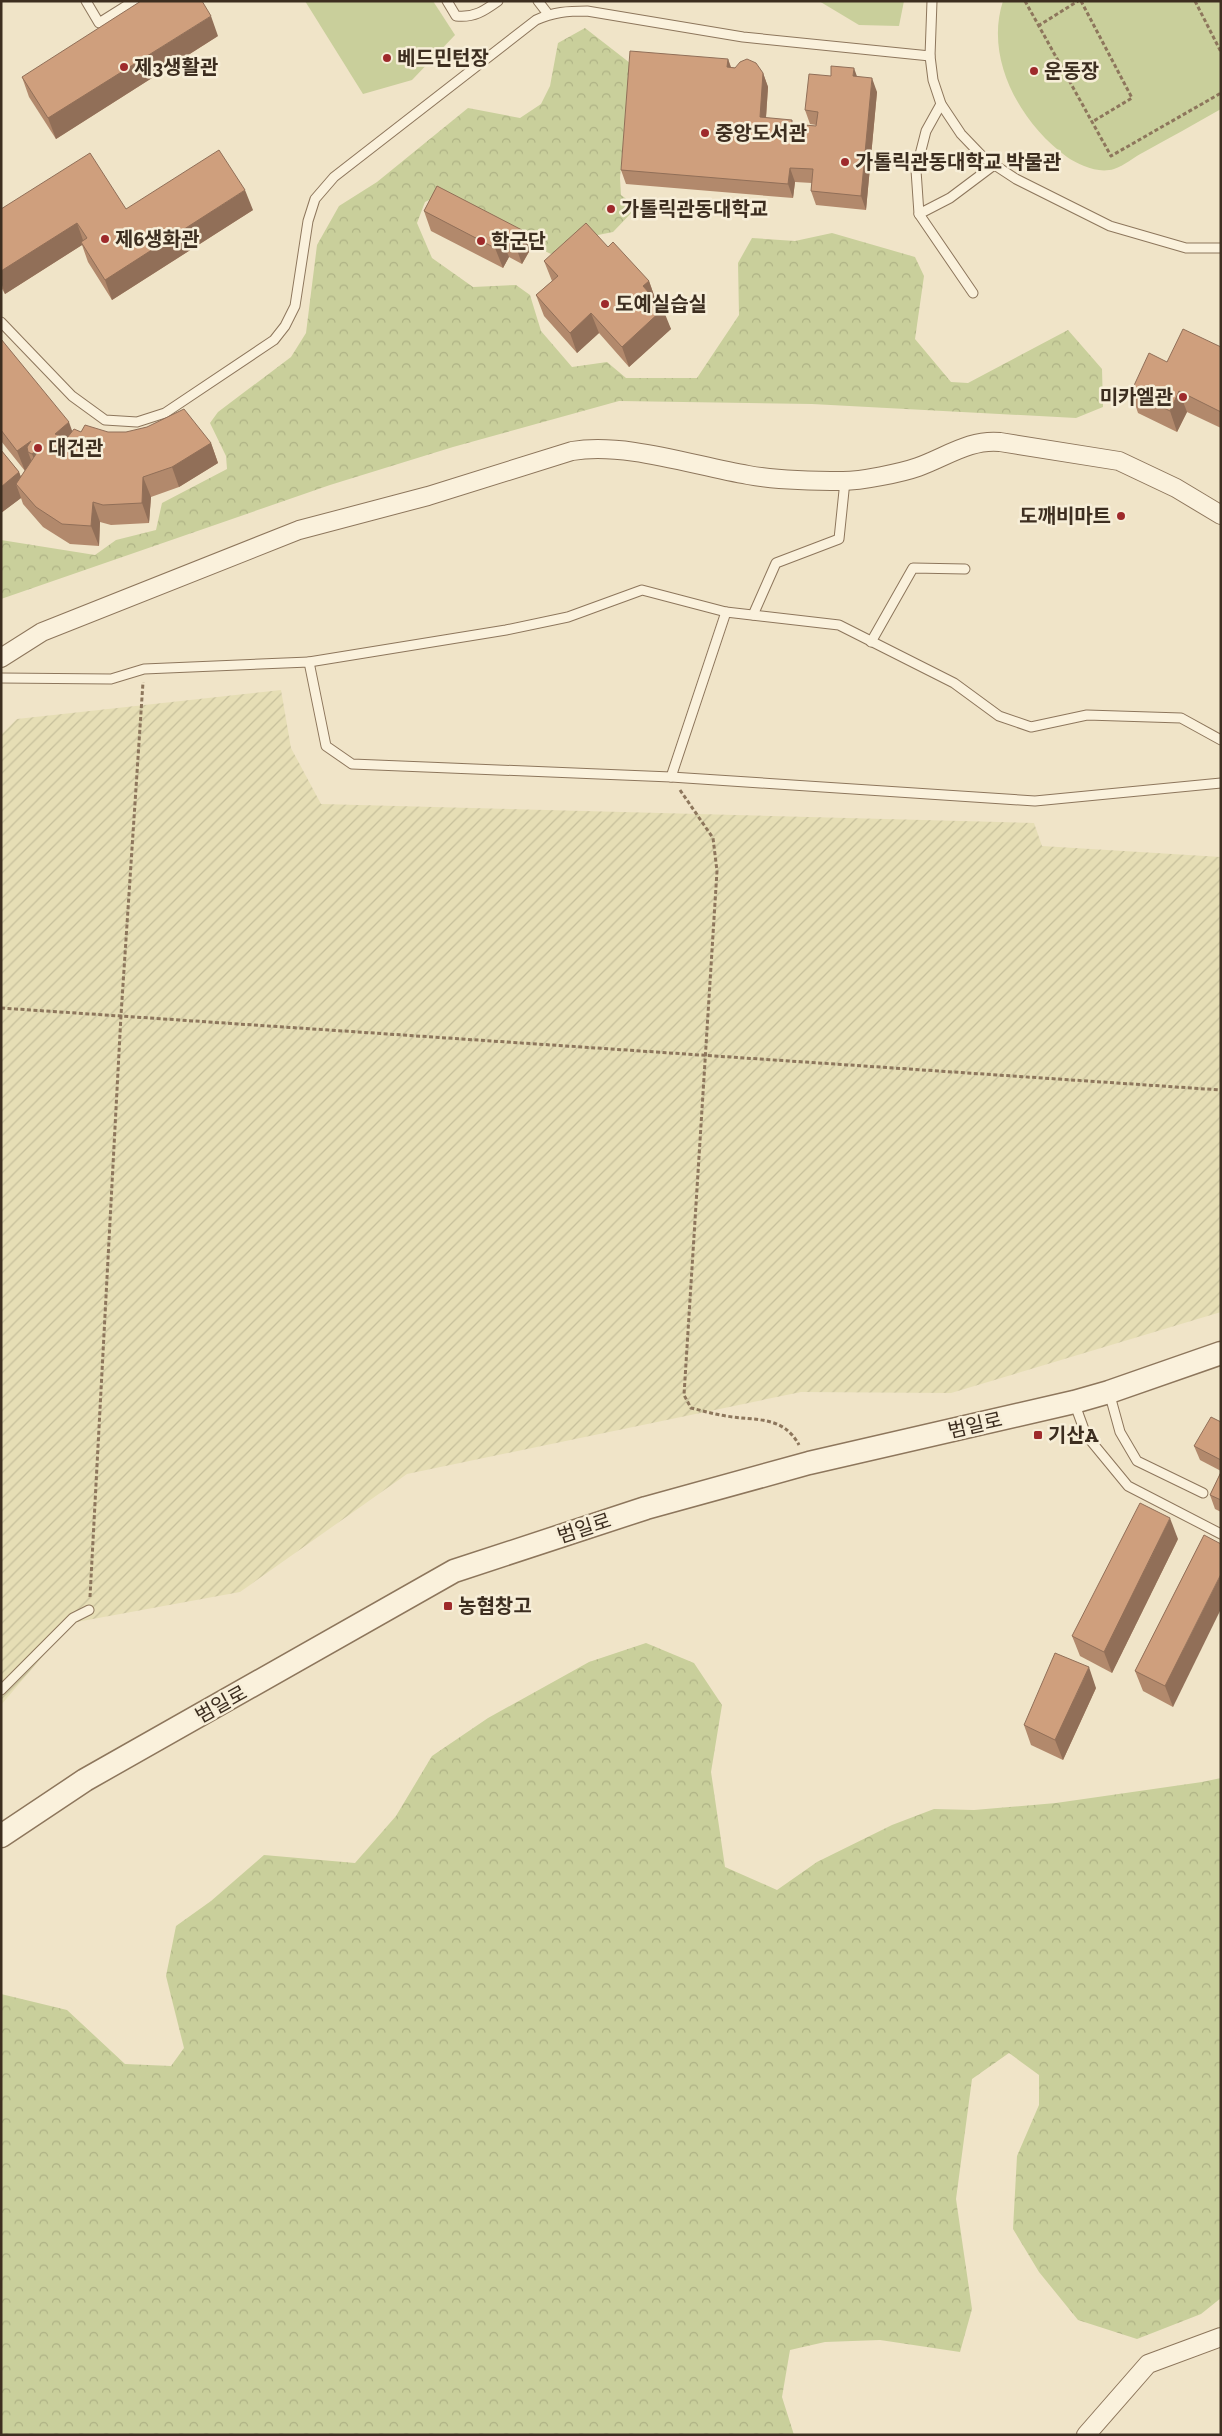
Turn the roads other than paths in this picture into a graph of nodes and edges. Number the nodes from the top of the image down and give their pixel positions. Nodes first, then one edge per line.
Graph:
1 (86, 1) edge
2 (134, 1) edge
3 (447, 1) edge
4 (498, 1) edge
5 (538, 1) edge
6 (932, 1) edge
7 (548, 14) junction
8 (930, 56) junction
9 (941, 104) junction
10 (994, 165) junction
11 (919, 214) junction
12 (1221, 248) edge
13 (973, 293) dead end
14 (1, 322) edge
15 (845, 481) junction
16 (1221, 515) edge
17 (965, 569) dead end
18 (726, 612) junction
19 (753, 615) junction
20 (871, 642) junction
21 (1, 658) edge
22 (309, 662) junction
23 (1, 678) edge
24 (1221, 740) edge
25 (671, 777) junction
26 (1221, 783) edge
27 (1221, 1353) edge
28 (1109, 1392) junction
29 (1074, 1402) junction
30 (1203, 1493) dead end
31 (1221, 1534) edge
32 (90, 1610) road end
33 (1, 1690) edge
34 (1, 1836) edge
35 (1221, 2337) edge
36 (1086, 2435) edge

1 - 2 lane
3 - 4 lane
5 - 7 lane
6 - 8 lane
7 - 8 lane
7 - 14 lane
8 - 9 lane
9 - 10 lane
9 - 11 lane
10 - 11 lane
10 - 12 lane
11 - 13 lane
15 - 16 street
15 - 19 lane
15 - 21 street
17 - 20 lane
18 - 19 lane
18 - 22 lane
18 - 25 lane
19 - 20 lane
20 - 24 lane
22 - 23 lane
22 - 25 lane
25 - 26 lane
27 - 28 street, 범일로
28 - 29 street, 범일로
28 - 30 lane
29 - 31 lane
29 - 34 street, 범일로
32 - 33 lane
35 - 36 street

